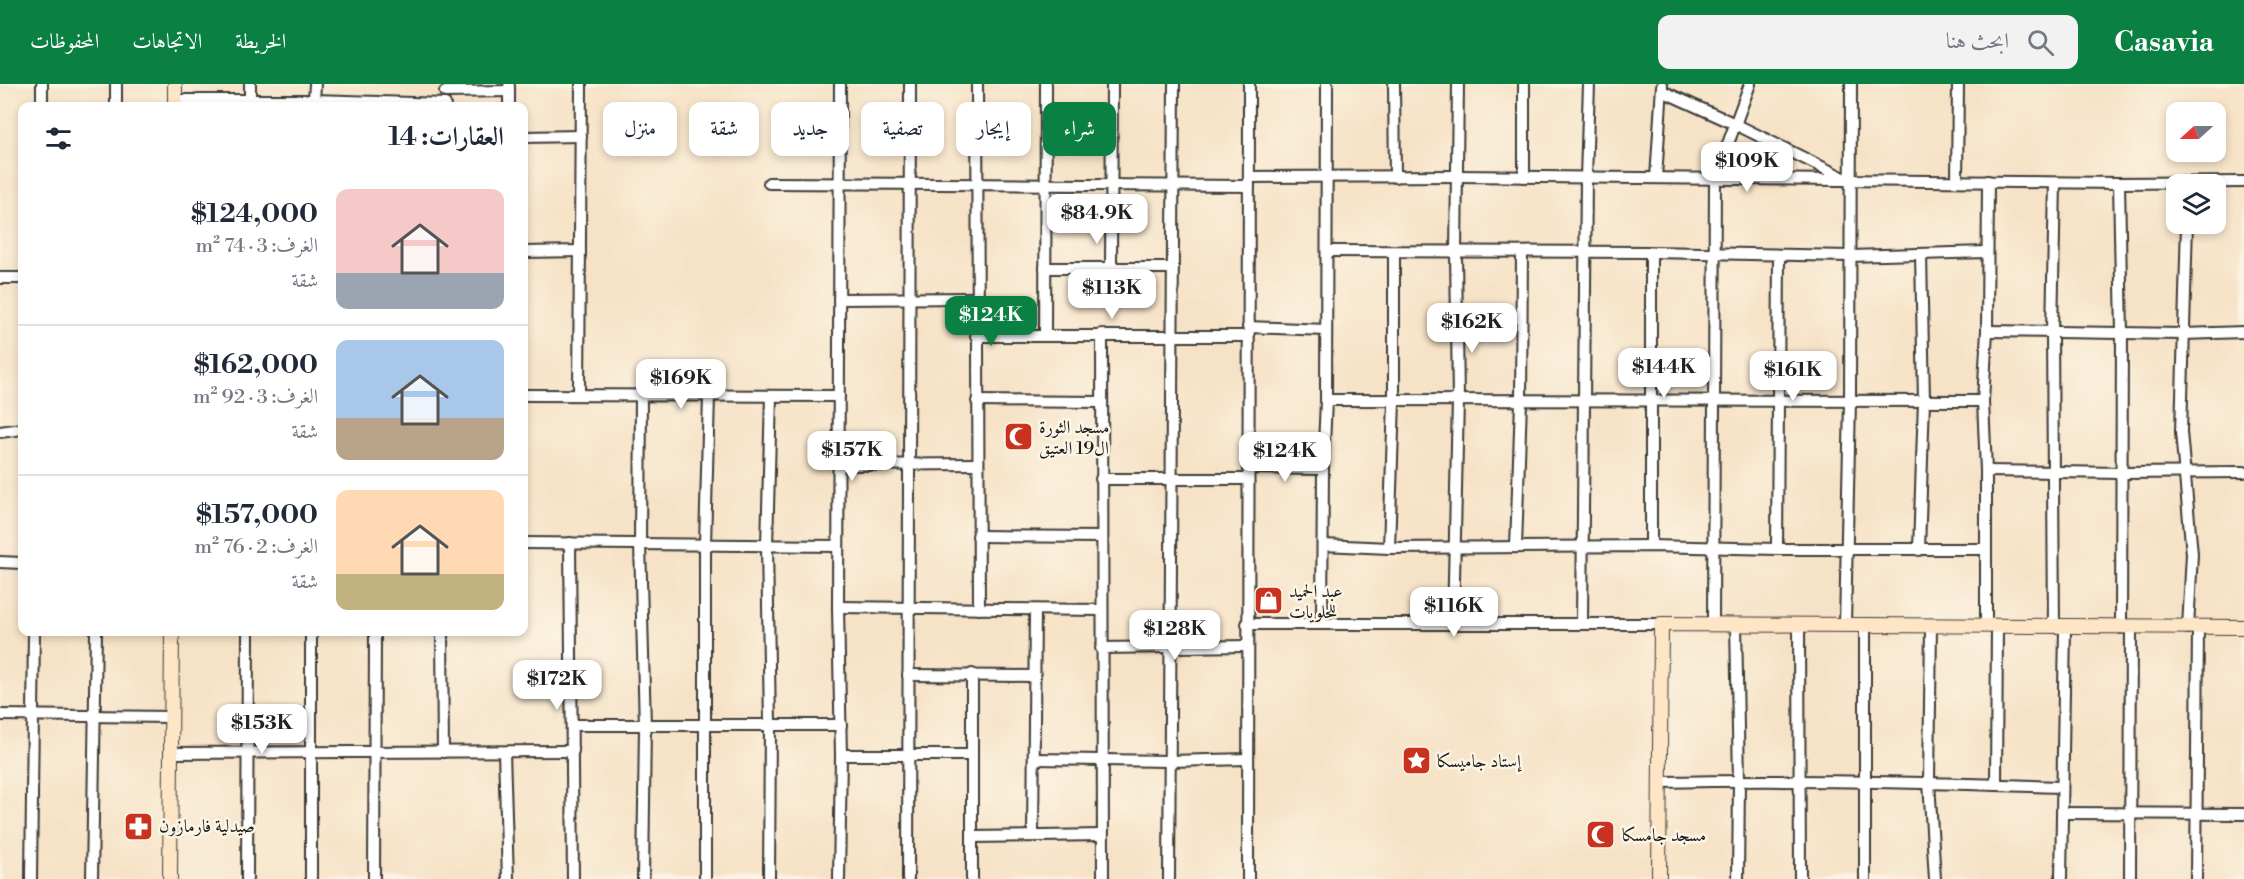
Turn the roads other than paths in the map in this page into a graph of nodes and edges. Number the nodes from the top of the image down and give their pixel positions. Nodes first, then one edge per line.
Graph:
1 (42, 84) edge
2 (116, 84) edge
3 (175, 84) edge
4 (250, 84) edge
5 (315, 84) edge
6 (581, 84) edge
7 (840, 84) edge
8 (910, 84) edge
9 (977, 84) edge
10 (1046, 84) edge
11 (1112, 84) edge
12 (1174, 84) edge
13 (1249, 84) edge
14 (1327, 84) edge
15 (1394, 84) edge
16 (1458, 84) edge
17 (1524, 84) edge
18 (1589, 84) edge
19 (1750, 84) edge
20 (1851, 84) edge
21 (1958, 84) edge
22 (509, 87) edge
23 (445, 88) edge
24 (1662, 88) edge
25 (314, 100) junction
26 (42, 102) edge
27 (116, 102) edge
28 (175, 102) edge
29 (250, 102) edge
30 (271, 102) edge
31 (345, 102) edge
32 (1735, 124) junction
33 (581, 136) junction
34 (528, 137) edge
35 (1457, 176) junction
36 (1326, 177) junction
37 (1395, 177) junction
38 (1524, 177) junction
39 (1586, 178) junction
40 (1656, 178) junction
41 (1715, 179) junction
42 (1849, 180) junction
43 (1249, 181) junction
44 (1958, 181) junction
45 (1988, 181) junction
46 (2226, 182) edge
47 (2244, 182) edge
48 (769, 183) dead end
49 (840, 183) junction
50 (2055, 183) junction
51 (2119, 183) junction
52 (2166, 183) edge
53 (910, 184) junction
54 (976, 184) junction
55 (1046, 185) junction
56 (1113, 185) junction
57 (1173, 186) junction
58 (2187, 234) edge
59 (580, 251) junction
60 (1327, 251) junction
61 (528, 252) edge
62 (1394, 252) junction
63 (1522, 252) junction
64 (1587, 252) junction
65 (1651, 252) junction
66 (1987, 252) junction
67 (1456, 253) junction
68 (1716, 253) junction
69 (1779, 255) junction
70 (1921, 255) junction
71 (1850, 256) junction
72 (1045, 268) junction
73 (1111, 268) junction
74 (1173, 268) junction
75 (0, 278) edge
76 (18, 278) edge
77 (839, 298) junction
78 (910, 298) junction
79 (976, 298) junction
80 (1326, 330) junction
81 (1248, 331) junction
82 (1987, 331) junction
83 (2052, 332) junction
84 (2244, 332) edge
85 (2122, 333) junction
86 (1102, 334) junction
87 (2183, 334) junction
88 (1045, 335) junction
89 (1171, 335) junction
90 (976, 336) junction
91 (528, 395) edge
92 (579, 395) junction
93 (641, 395) junction
94 (709, 396) junction
95 (771, 396) junction
96 (839, 396) junction
97 (1326, 400) junction
98 (1458, 400) junction
99 (1924, 400) junction
100 (977, 401) junction
101 (1394, 401) junction
102 (1521, 401) junction
103 (1586, 401) junction
104 (1650, 401) junction
105 (1850, 401) junction
106 (1983, 401) junction
107 (1102, 402) junction
108 (1715, 402) junction
109 (1778, 402) junction
110 (18, 430) edge
111 (0, 432) edge
112 (838, 465) junction
113 (909, 465) junction
114 (977, 465) junction
115 (1323, 469) junction
116 (1986, 471) junction
117 (2052, 471) junction
118 (2184, 472) junction
119 (2244, 472) edge
120 (1248, 473) junction
121 (2121, 473) junction
122 (1101, 479) junction
123 (1171, 479) junction
124 (978, 536) junction
125 (1101, 537) junction
126 (528, 543) edge
127 (570, 543) junction
128 (640, 544) junction
129 (1323, 544) junction
130 (705, 545) junction
131 (767, 546) junction
132 (838, 546) junction
133 (1651, 546) junction
134 (1516, 547) junction
135 (1389, 548) junction
136 (1455, 548) junction
137 (1582, 548) junction
138 (1713, 548) junction
139 (1777, 549) junction
140 (1846, 549) junction
141 (1985, 549) junction
142 (1919, 550) junction
143 (0, 562) edge
144 (18, 563) edge
145 (838, 607) junction
146 (909, 608) junction
147 (979, 609) junction
148 (1035, 609) junction
149 (1101, 610) junction
150 (1247, 624) junction
151 (1322, 624) junction
152 (1453, 624) junction
153 (1582, 624) junction
154 (1661, 624) junction
155 (1713, 624) junction
156 (1736, 624) junction
157 (1799, 625) junction
158 (1845, 625) junction
159 (1865, 625) junction
160 (1931, 626) junction
161 (1991, 626) junction
162 (2060, 627) junction
163 (2126, 627) junction
164 (2244, 627) edge
165 (2193, 628) junction
166 (34, 636) edge
167 (96, 636) edge
168 (172, 636) edge
169 (248, 636) edge
170 (311, 636) edge
171 (375, 636) edge
172 (442, 636) edge
173 (1248, 646) junction
174 (1171, 647) junction
175 (1101, 648) junction
176 (972, 674) junction
177 (908, 675) junction
178 (1035, 676) junction
179 (0, 715) edge
180 (34, 716) junction
181 (96, 716) junction
182 (171, 717) junction
183 (572, 725) junction
184 (705, 725) junction
185 (770, 725) junction
186 (841, 725) junction
187 (645, 726) junction
188 (573, 751) junction
189 (248, 752) junction
190 (311, 752) junction
191 (375, 752) junction
192 (443, 752) junction
193 (504, 752) junction
194 (170, 753) junction
195 (842, 755) junction
196 (908, 755) junction
197 (972, 755) junction
198 (1035, 759) junction
199 (1104, 759) junction
200 (1248, 759) junction
201 (1169, 761) junction
202 (1739, 780) junction
203 (1799, 781) junction
204 (1660, 782) junction
205 (1864, 782) junction
206 (1929, 782) junction
207 (1996, 785) junction
208 (2062, 787) junction
209 (2063, 813) junction
210 (2130, 814) junction
211 (2196, 814) junction
212 (2244, 814) edge
213 (1102, 835) junction
214 (1033, 836) junction
215 (972, 837) junction
216 (31, 879) edge
217 (92, 879) edge
218 (170, 879) edge
219 (247, 879) edge
220 (311, 879) edge
221 (374, 879) edge
222 (508, 879) edge
223 (573, 879) edge
224 (643, 879) edge
225 (705, 879) edge
226 (770, 879) edge
227 (839, 879) edge
228 (908, 879) edge
229 (972, 879) edge
230 (1102, 879) edge
231 (1169, 879) edge
232 (1248, 879) edge
233 (1659, 879) edge
234 (1738, 879) edge
235 (1800, 879) edge
236 (1865, 879) edge
237 (1935, 879) edge
238 (2061, 879) edge
239 (2130, 879) edge
240 (2196, 879) edge

1 - 26 street
2 - 27 street
3 - 28 street
4 - 29 street
5 - 25 street
6 - 33 street
7 - 49 street
8 - 53 street
9 - 54 street
10 - 55 street
11 - 56 street
12 - 57 street
13 - 43 street
14 - 36 street
15 - 37 street
16 - 35 street
17 - 38 street
18 - 39 street
19 - 32 street
20 - 42 street
21 - 44 street
22 - 23 street
24 - 32 street
24 - 40 street
25 - 30 street
25 - 31 street
32 - 41 street
32 - 42 street
33 - 34 street
33 - 59 street
35 - 37 street
35 - 38 street
35 - 67 street
36 - 37 street
36 - 43 street
36 - 60 street
38 - 39 street
39 - 40 street
39 - 64 street
40 - 41 street
41 - 42 street
41 - 68 street
42 - 44 street
42 - 71 street
43 - 57 street
43 - 81 street
44 - 45 street
45 - 50 street
45 - 66 street
46 - 47 street
48 - 49 street
49 - 53 street
49 - 77 street
50 - 51 street
50 - 83 street
51 - 52 street
51 - 85 street
53 - 54 street
53 - 78 street
54 - 55 street
54 - 79 street
55 - 56 street
55 - 72 street
56 - 57 street
56 - 73 street
57 - 74 street
58 - 87 street
59 - 61 street
59 - 92 street
60 - 62 street
60 - 80 street
62 - 67 street
62 - 101 street
63 - 64 street
63 - 67 street
63 - 102 street
64 - 65 street
64 - 103 street
65 - 68 street
65 - 104 street
66 - 70 street
66 - 82 street
67 - 98 street
68 - 69 street
68 - 108 street
69 - 71 street
69 - 109 street
70 - 71 street
70 - 99 street
71 - 105 street
72 - 73 street
72 - 88 street
73 - 74 street
74 - 89 street
75 - 76 street
77 - 78 street
77 - 96 street
78 - 79 street
78 - 113 street
79 - 90 street
80 - 81 street
80 - 97 street
81 - 89 street
81 - 120 street
82 - 83 street
82 - 106 street
83 - 85 street
83 - 117 street
84 - 87 street
85 - 87 street
85 - 121 street
86 - 88 street
86 - 89 street
86 - 107 street
87 - 118 street
88 - 90 street
89 - 123 street
90 - 100 street
91 - 92 street
92 - 93 street
93 - 94 street
93 - 128 street
94 - 95 street
94 - 130 street
95 - 96 street
95 - 131 street
96 - 112 street
97 - 101 street
97 - 115 street
98 - 101 street
98 - 102 street
98 - 136 street
99 - 105 street
99 - 106 street
99 - 142 street
100 - 107 street
100 - 114 street
101 - 135 street
102 - 103 street
102 - 134 street
103 - 104 street
103 - 137 street
104 - 108 street
104 - 133 street
105 - 109 street
105 - 140 street
106 - 116 street
107 - 122 street
108 - 109 street
108 - 138 street
109 - 139 street
110 - 111 street
112 - 113 street
112 - 132 street
113 - 114 street
113 - 146 street
114 - 124 street
115 - 120 street
115 - 129 street
116 - 117 street
116 - 141 street
117 - 121 street
117 - 162 street
118 - 119 street
118 - 121 street
118 - 165 street
120 - 123 street
120 - 150 street
121 - 163 street
122 - 123 street
122 - 125 street
123 - 174 street
124 - 125 street
124 - 147 street
125 - 149 street
126 - 127 street
127 - 128 street
127 - 183 street
128 - 130 street
128 - 187 street
129 - 135 street
129 - 151 street
130 - 131 street
130 - 184 street
131 - 132 street
131 - 185 street
132 - 145 street
133 - 137 street
133 - 138 street
134 - 136 street
134 - 137 street
135 - 136 street
136 - 152 street
137 - 153 street
138 - 139 street
138 - 155 street
139 - 140 street
140 - 142 street
140 - 158 street
141 - 142 street
141 - 161 street
143 - 144 street
145 - 146 street
145 - 186 street
146 - 147 street
146 - 177 street
147 - 148 street
148 - 149 street
148 - 178 street
149 - 175 street
150 - 151 street
150 - 173 street
151 - 152 street
152 - 153 street
153 - 154 street
154 - 155 street
154 - 204 street
155 - 156 street
156 - 157 street
156 - 202 street
157 - 158 street
157 - 203 street
158 - 159 street
159 - 160 street
159 - 205 street
160 - 161 street
160 - 206 street
161 - 162 street
161 - 207 street
162 - 163 street
162 - 208 street
163 - 165 street
163 - 210 street
164 - 165 street
165 - 211 street
166 - 180 street
167 - 181 street
168 - 182 street
169 - 189 street
170 - 190 street
171 - 191 street
172 - 192 street
173 - 174 street
173 - 200 street
174 - 175 street
174 - 201 street
175 - 199 street
176 - 177 street
176 - 178 street
176 - 197 street
177 - 196 street
178 - 198 street
179 - 180 street
180 - 181 street
180 - 216 street
181 - 182 street
181 - 217 street
182 - 194 street
183 - 187 street
183 - 188 street
184 - 185 street
184 - 187 street
184 - 225 street
185 - 186 street
185 - 226 street
186 - 195 street
187 - 224 street
188 - 193 street
188 - 223 street
189 - 190 street
189 - 194 street
189 - 219 street
190 - 191 street
190 - 220 street
191 - 192 street
191 - 221 street
192 - 193 street
193 - 222 street
194 - 218 street
195 - 196 street
195 - 227 street
196 - 197 street
196 - 228 street
197 - 215 street
198 - 199 street
198 - 214 street
199 - 201 street
199 - 213 street
200 - 201 street
200 - 232 street
201 - 231 street
202 - 203 street
202 - 204 street
202 - 234 street
203 - 205 street
203 - 235 street
204 - 233 street
205 - 206 street
205 - 236 street
206 - 207 street
206 - 237 street
207 - 208 street
208 - 209 street
209 - 210 street
209 - 238 street
210 - 211 street
210 - 239 street
211 - 212 street
211 - 240 street
213 - 214 street
213 - 230 street
214 - 215 street
215 - 229 street

